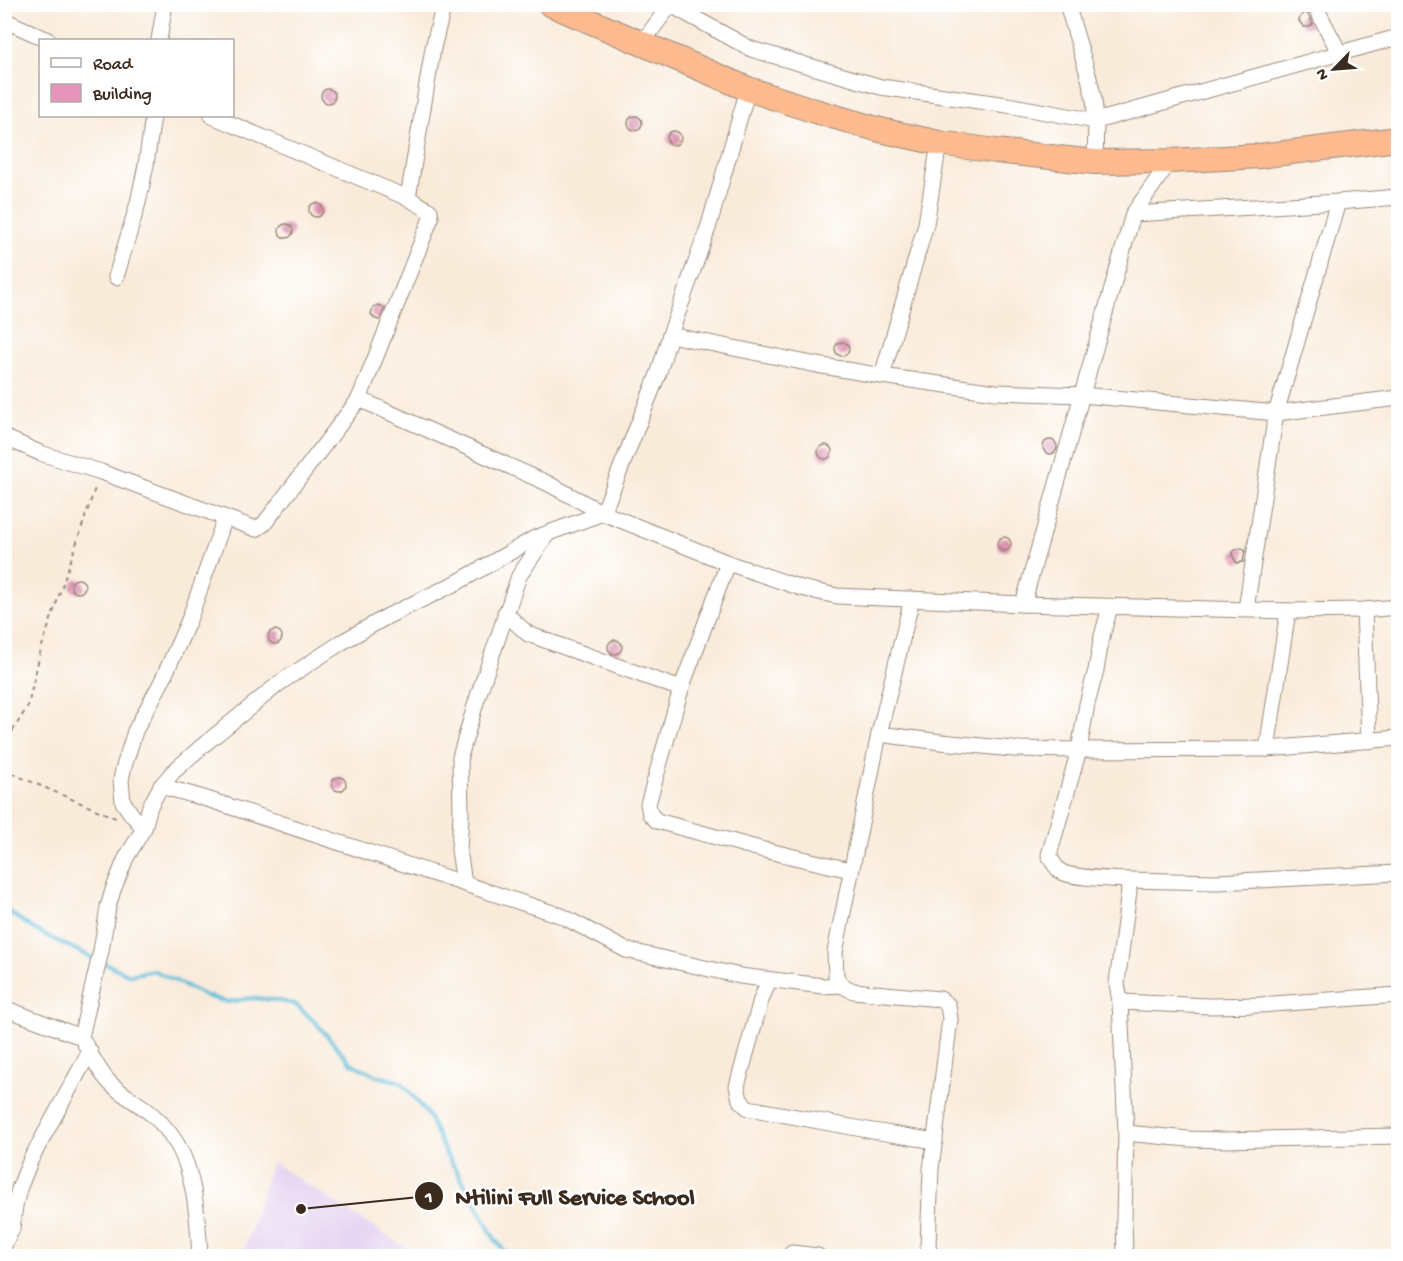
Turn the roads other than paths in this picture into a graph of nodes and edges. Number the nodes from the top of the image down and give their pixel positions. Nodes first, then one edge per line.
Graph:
1 (165, 4) edge
2 (444, 4) edge
3 (550, 4) edge
4 (1067, 4) edge
5 (1314, 4) edge
6 (670, 5) edge
7 (4, 20) edge
8 (1398, 37) edge
9 (46, 39) edge
10 (159, 39) edge
11 (641, 44) junction
12 (1340, 54) junction
13 (748, 89) junction
14 (153, 117) edge
15 (214, 117) edge
16 (1096, 121) junction
17 (1398, 139) edge
18 (939, 143) junction
19 (1170, 161) junction
20 (1095, 162) junction
21 (1398, 197) edge
22 (408, 198) junction
23 (1338, 202) junction
24 (1133, 214) junction
25 (116, 277) dead end
26 (670, 335) junction
27 (882, 376) junction
28 (1082, 395) junction
29 (1398, 398) edge
30 (358, 399) junction
31 (1276, 413) junction
32 (4, 437) edge
33 (603, 513) junction
34 (225, 518) junction
35 (548, 533) junction
36 (728, 563) junction
37 (912, 599) junction
38 (1023, 604) junction
39 (1110, 607) junction
40 (1398, 607) edge
41 (1246, 609) junction
42 (1364, 610) junction
43 (1288, 611) junction
44 (506, 614) junction
45 (681, 689) junction
46 (879, 734) junction
47 (1398, 738) edge
48 (1370, 741) junction
49 (1267, 749) junction
50 (1079, 750) junction
51 (161, 786) junction
52 (144, 828) junction
53 (850, 870) junction
54 (1398, 873) edge
55 (1127, 880) junction
56 (464, 883) junction
57 (769, 980) junction
58 (841, 985) junction
59 (1398, 995) edge
60 (1120, 1002) junction
61 (4, 1008) edge
62 (81, 1037) junction
63 (90, 1051) junction
64 (1126, 1133) junction
65 (1398, 1136) edge
66 (934, 1141) junction
67 (4, 1245) edge
68 (792, 1253) dead end
69 (200, 1257) edge
70 (818, 1257) edge
71 (930, 1257) edge
72 (1125, 1257) edge

1 - 10 street
2 - 22 street
3 - 11 highway
4 - 16 street
5 - 12 street
6 - 11 street
6 - 16 street
7 - 9 street
8 - 12 street
11 - 13 highway
12 - 16 street
13 - 18 highway
13 - 26 street
14 - 25 street
15 - 22 street
16 - 20 street
17 - 19 highway
18 - 20 highway
18 - 27 street
19 - 20 highway
19 - 24 street
21 - 23 street
22 - 30 street
23 - 24 street
23 - 31 street
24 - 28 street
26 - 27 street
26 - 33 street
27 - 28 street
28 - 31 street
28 - 38 street
29 - 31 street
30 - 33 street
30 - 34 street
31 - 41 street
32 - 34 street
33 - 35 street
33 - 36 street
34 - 52 street
35 - 44 street
35 - 51 street
36 - 37 street
36 - 45 street
37 - 38 street
37 - 46 street
38 - 39 street
39 - 41 street
39 - 50 street
40 - 42 street
41 - 43 street
42 - 43 street
42 - 48 street
43 - 49 street
44 - 45 street
44 - 56 street
45 - 53 street
46 - 50 street
46 - 53 street
47 - 48 street
48 - 49 street
49 - 50 street
50 - 55 street
51 - 52 street
51 - 56 street
52 - 62 street
53 - 58 street
54 - 55 street
55 - 60 street
56 - 57 street
57 - 58 street
57 - 66 street
58 - 66 street
59 - 60 street
60 - 64 street
61 - 62 street
62 - 63 street
63 - 67 street
63 - 69 street
64 - 65 street
64 - 72 street
66 - 71 street
68 - 70 street

